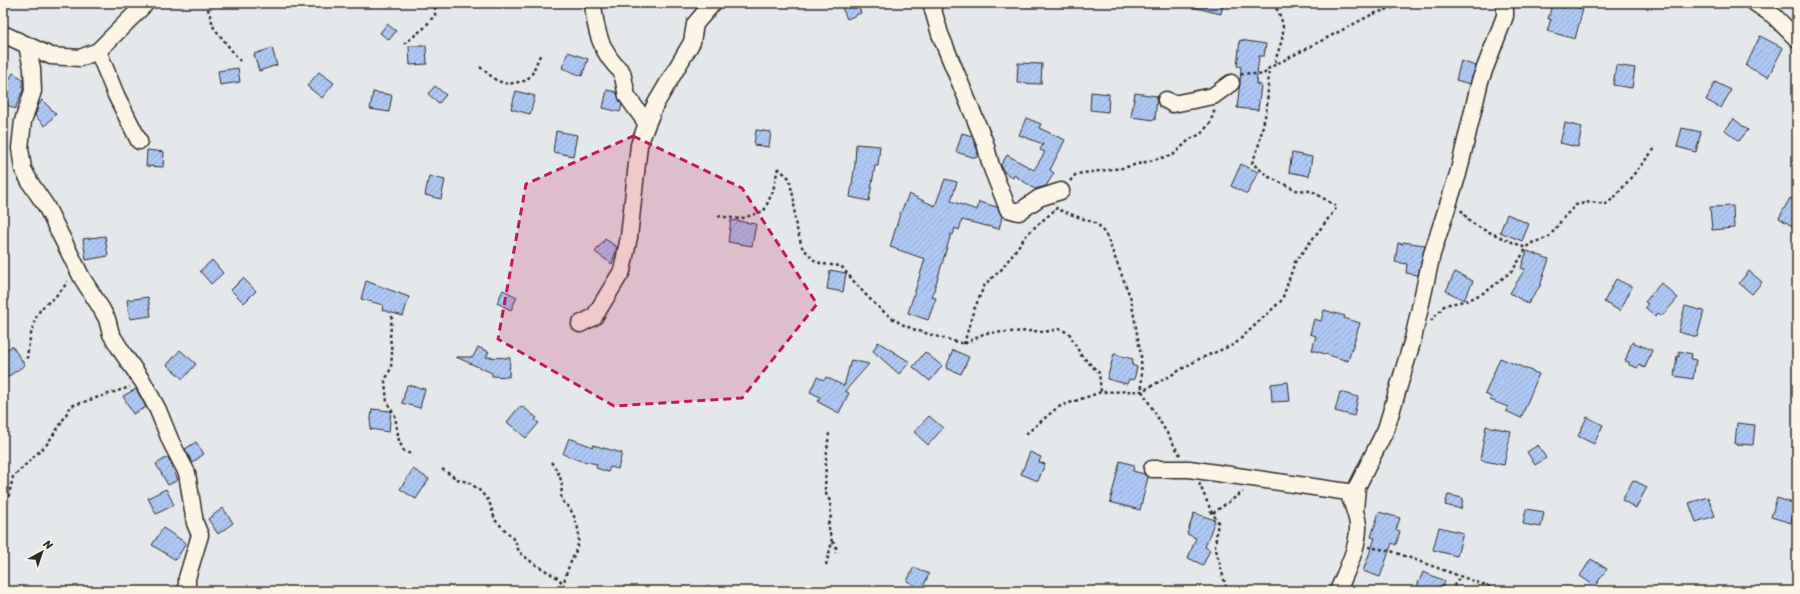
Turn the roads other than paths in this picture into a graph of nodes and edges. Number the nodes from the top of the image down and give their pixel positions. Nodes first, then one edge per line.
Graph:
1 (146, 3) edge
2 (593, 3) edge
3 (713, 3) edge
4 (931, 3) edge
5 (1505, 3) edge
6 (1754, 3) edge
7 (3, 34) edge
8 (1797, 39) edge
9 (27, 46) junction
10 (98, 51) junction
11 (1231, 83) road end
12 (1166, 100) dead end
13 (647, 124) junction
14 (139, 141) dead end
15 (1061, 191) road end
16 (580, 324) dead end
17 (1152, 469) dead end
18 (1355, 510) junction
19 (187, 591) edge
20 (1338, 591) edge

1 - 10 street
2 - 13 street
3 - 13 street
4 - 15 street
5 - 18 street
6 - 8 street
7 - 9 street
9 - 10 street
9 - 19 street
10 - 14 street
11 - 12 street
13 - 16 street
17 - 18 street
18 - 20 street

